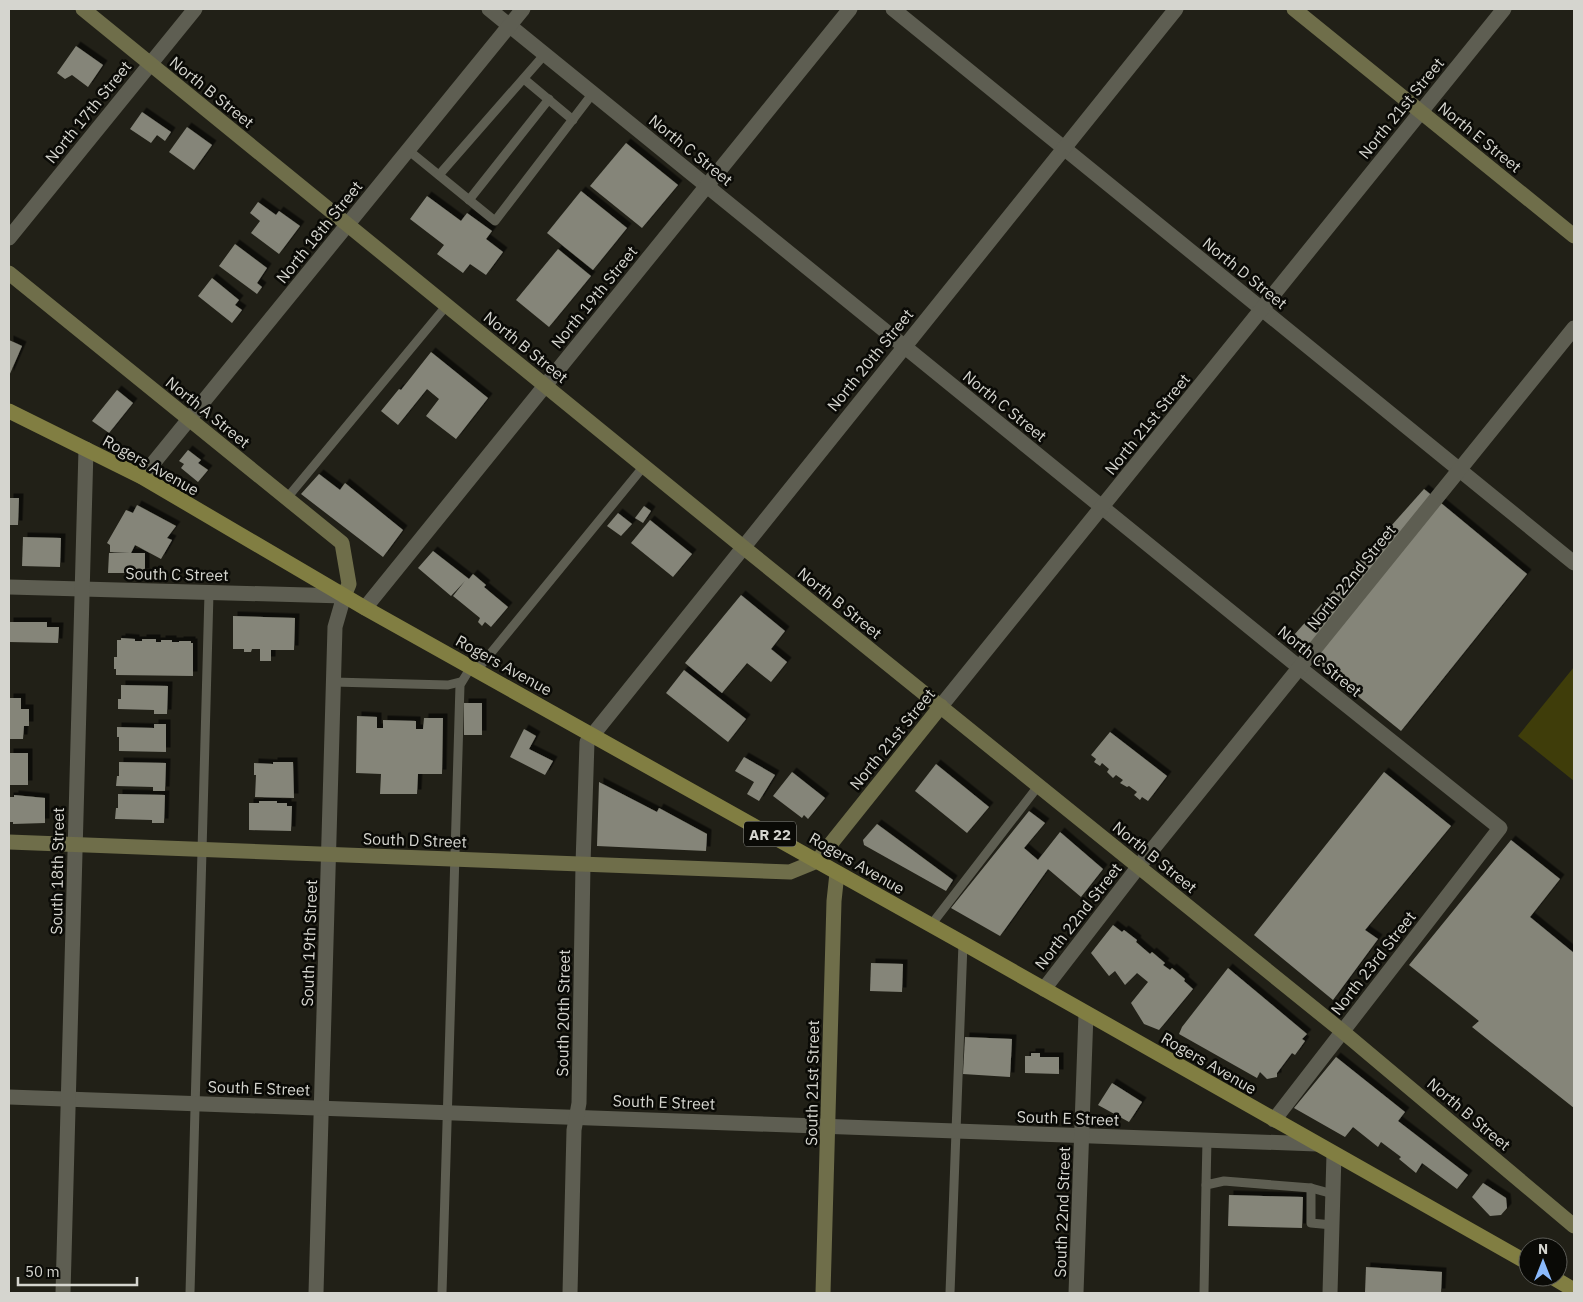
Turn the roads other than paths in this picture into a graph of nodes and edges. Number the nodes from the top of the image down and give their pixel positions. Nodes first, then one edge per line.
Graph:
1 (83, 9) edge
2 (195, 9) edge
3 (489, 9) edge
4 (523, 9) edge
5 (850, 9) edge
6 (893, 9) edge
7 (1176, 9) edge
8 (1294, 9) edge
9 (1504, 9) edge
10 (510, 25) junction
11 (545, 54) junction
12 (150, 64) junction
13 (524, 79) junction
14 (593, 93) junction
15 (549, 99) junction
16 (1421, 112) junction
17 (573, 120) junction
18 (1064, 148) junction
19 (408, 150) junction
20 (439, 175) junction
21 (707, 186) junction
22 (469, 200) junction
23 (348, 224) junction
24 (1574, 236) edge
25 (9, 238) edge
26 (9, 272) edge
27 (447, 305) junction
28 (1262, 310) junction
29 (1574, 328) edge
30 (904, 346) junction
31 (546, 386) junction
32 (9, 411) edge
33 (189, 420) junction
34 (86, 449) junction
35 (644, 466) junction
36 (1459, 470) junction
37 (142, 477) junction
38 (287, 498) junction
39 (1102, 507) junction
40 (743, 546) junction
41 (1574, 563) edge
42 (9, 587) edge
43 (82, 589) junction
44 (209, 593) junction
45 (344, 596) junction
46 (365, 608) junction
47 (1300, 668) junction
48 (474, 669) junction
49 (333, 682) junction
50 (460, 682) junction
51 (940, 706) junction
52 (592, 735) junction
53 (1039, 785) junction
54 (1500, 828) joint
55 (9, 842) edge
56 (75, 844) junction
57 (202, 849) junction
58 (329, 854) junction
59 (455, 859) junction
60 (817, 861) junction
61 (583, 864) junction
62 (1139, 866) junction
63 (837, 873) junction
64 (931, 925) junction
65 (963, 943) junction
66 (1044, 989) junction
67 (1086, 1013) junction
68 (1342, 1031) junction
69 (9, 1097) edge
70 (68, 1099) junction
71 (196, 1103) junction
72 (322, 1108) junction
73 (448, 1112) junction
74 (577, 1116) junction
75 (1274, 1120) junction
76 (829, 1126) junction
77 (957, 1131) junction
78 (1082, 1136) junction
79 (1207, 1140) junction
80 (1317, 1144) junction
81 (1334, 1154) junction
82 (1206, 1185) junction
83 (1311, 1188) junction
84 (1333, 1194) junction
85 (1332, 1225) junction
86 (1574, 1226) edge
87 (1518, 1257) edge
88 (63, 1293) edge
89 (190, 1293) edge
90 (316, 1293) edge
91 (442, 1293) edge
92 (570, 1293) edge
93 (823, 1293) edge
94 (950, 1293) edge
95 (1076, 1293) edge
96 (1204, 1293) edge
97 (1330, 1293) edge

1 - 12 street, North B Street
2 - 12 street, North 17th Street
3 - 10 street, North C Street
4 - 10 street, North 18th Street
5 - 21 street, North 19th Street
6 - 18 street, North D Street
7 - 18 street, North 20th Street
8 - 16 street, North E Street
9 - 16 street, North 21st Street
10 - 11 street, North C Street
10 - 19 street, North 18th Street
11 - 13 lane
11 - 14 street, North C Street
12 - 23 street, North B Street
12 - 25 street, North 17th Street
13 - 15 lane
13 - 20 lane
14 - 17 lane
14 - 21 street, North C Street
15 - 17 lane
15 - 22 lane
16 - 24 street, North E Street
16 - 28 street, North 21st Street
17 - 22 lane
18 - 28 street, North D Street
18 - 30 street, North 20th Street
19 - 20 lane
19 - 23 street, North 18th Street
20 - 22 lane
21 - 30 street, North C Street
21 - 31 street, North 19th Street
23 - 27 street, North B Street
23 - 33 street, North 18th Street
26 - 33 street, North A Street
27 - 31 street, North B Street
27 - 38 lane
28 - 36 street, North D Street
28 - 39 street, North 21st Street
29 - 36 street, North 22nd Street
30 - 39 street, North C Street
30 - 40 street, North 20th Street
31 - 35 street, North B Street
31 - 46 street, North 19th Street
32 - 34 main road, Rogers Avenue / AR 22
33 - 37 street, North 18th Street
33 - 38 street, North A Street
34 - 37 main road, Rogers Avenue / AR 22
34 - 43 street, South 18th Street
35 - 40 street, North B Street
35 - 48 lane
36 - 41 street, North D Street
36 - 47 street, North 22nd Street
37 - 45 main road, Rogers Avenue / AR 22
38 - 45 street, North A Street
39 - 47 street, North C Street
39 - 51 street, North 21st Street
40 - 51 street, North B Street
40 - 52 street, North 20th Street
42 - 43 street, South C Street
43 - 44 street, South C Street
43 - 56 street, South 18th Street
44 - 45 street, South C Street
44 - 57 lane
45 - 46 main road, Rogers Avenue / AR 22
45 - 49 street, South 19th Street
46 - 48 main road, Rogers Avenue / AR 22
47 - 54 street, North C Street
47 - 62 street, North 22nd Street
48 - 50 lane
48 - 52 main road, Rogers Avenue / AR 22
49 - 50 lane
49 - 58 street, South 19th Street
50 - 59 lane
51 - 53 street, North B Street
51 - 60 street, North 21st Street
52 - 60 main road, Rogers Avenue / AR 22
52 - 61 street, South 20th Street
53 - 62 street, North B Street
53 - 64 lane
54 - 68 street, North 23rd Street
55 - 56 street, South D Street
56 - 57 street, South D Street
56 - 70 street, South 18th Street
57 - 58 street, South D Street
57 - 71 lane
58 - 59 street, South D Street
58 - 72 street, South 19th Street
59 - 61 street, South D Street
59 - 73 lane
60 - 61 street, South D Street
60 - 63 main road, Rogers Avenue / AR 22
61 - 74 street, South 20th Street
62 - 66 street, North 22nd Street
62 - 68 street, North B Street
63 - 64 main road, Rogers Avenue / AR 22
63 - 76 street, South 21st Street
64 - 65 main road, Rogers Avenue / AR 22
65 - 66 main road, Rogers Avenue / AR 22
65 - 77 lane
66 - 67 main road, Rogers Avenue / AR 22
67 - 75 main road, Rogers Avenue / AR 22
67 - 78 street, South 22nd Street
68 - 75 street, North 23rd Street
68 - 86 street, North B Street
69 - 70 street, South E Street
70 - 71 street, South E Street
70 - 88 street, South 18th Street
71 - 72 street, South E Street
71 - 89 lane
72 - 73 street, South E Street
72 - 90 street, South 19th Street
73 - 74 street, South E Street
73 - 91 lane
74 - 76 street, South E Street
74 - 92 street, South 20th Street
75 - 80 main road, Rogers Avenue / AR 22
76 - 77 street, South E Street
76 - 93 street, South 21st Street
77 - 78 street, South E Street
77 - 94 lane
78 - 79 street, South E Street
78 - 95 street, South 22nd Street
79 - 80 street, South E Street
79 - 82 lane
80 - 81 main road, Rogers Avenue / AR 22
81 - 84 street
81 - 87 main road, Rogers Avenue / AR 22
82 - 83 lane
82 - 96 lane
83 - 84 lane
83 - 85 lane
84 - 85 street
85 - 97 street

